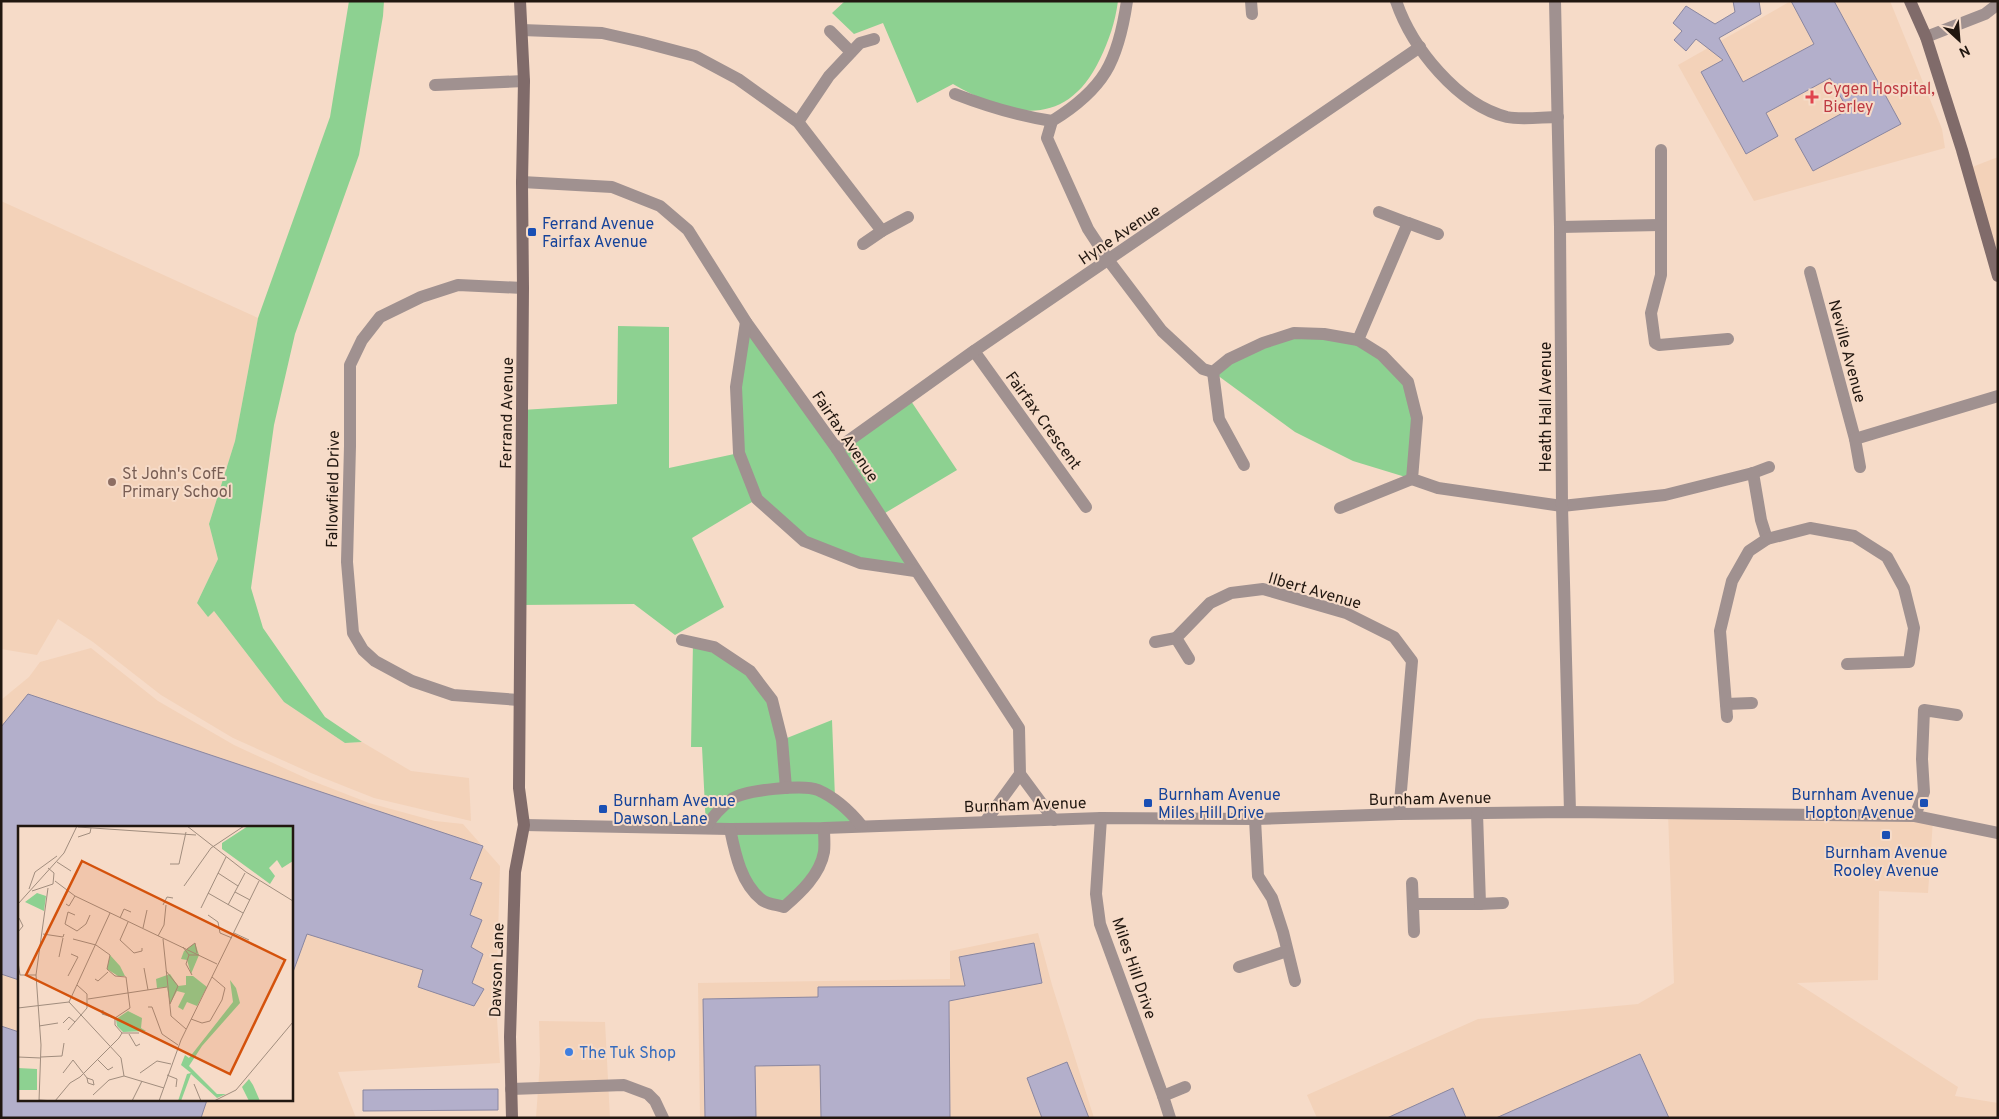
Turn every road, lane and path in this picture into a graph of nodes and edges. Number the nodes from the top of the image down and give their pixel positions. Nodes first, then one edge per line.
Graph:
1 (520, 1) edge
2 (1127, 1) edge
3 (1396, 1) edge
4 (1555, 1) edge
5 (1910, 1) edge
6 (1998, 4) edge
7 (522, 30) junction
8 (830, 31) dead end
9 (1926, 37) junction
10 (874, 39) dead end
11 (1420, 47) junction
12 (851, 52) junction
13 (524, 81) junction
14 (435, 85) dead end
15 (955, 94) dead end
16 (1558, 117) junction
17 (1052, 121) junction
18 (798, 122) junction
19 (1661, 150) dead end
20 (522, 182) junction
21 (1379, 212) dead end
22 (908, 217) dead end
23 (1408, 223) junction
24 (1660, 225) junction
25 (1560, 227) junction
26 (882, 231) junction
27 (1438, 234) dead end
28 (863, 244) dead end
29 (1109, 261) junction
30 (1810, 272) dead end
31 (1998, 276) edge
32 (523, 288) junction
33 (746, 322) junction
34 (1358, 340) junction
35 (1728, 340) dead end
36 (974, 351) junction
37 (1213, 372) junction
38 (1998, 396) edge
39 (1855, 439) junction
40 (836, 449) junction
41 (1244, 465) dead end
42 (1769, 467) dead end
43 (1860, 467) dead end
44 (1753, 473) junction
45 (1412, 479) junction
46 (1562, 506) junction
47 (1086, 507) dead end
48 (1340, 508) dead end
49 (1768, 539) junction
50 (915, 571) junction
51 (1176, 638) junction
52 (682, 640) dead end
53 (1155, 642) dead end
54 (1189, 660) dead end
55 (1847, 664) dead end
56 (519, 700) junction
57 (1752, 703) dead end
58 (1726, 704) junction
59 (1957, 715) dead end
60 (1727, 717) dead end
61 (1020, 774) junction
62 (786, 788) junction
63 (1570, 812) junction
64 (1477, 813) junction
65 (1399, 814) junction
66 (1915, 816) junction
67 (1100, 818) junction
68 (1255, 819) junction
69 (1054, 820) junction
70 (986, 822) junction
71 (524, 824) junction
72 (862, 826) junction
73 (706, 827) junction
74 (824, 828) junction
75 (730, 829) junction
76 (1998, 833) edge
77 (1412, 883) dead end
78 (1503, 903) dead end
79 (1413, 904) junction
80 (1480, 904) junction
81 (1414, 932) dead end
82 (1287, 951) junction
83 (1239, 967) dead end
84 (1295, 981) dead end
85 (1184, 1087) dead end
86 (511, 1089) junction
87 (1163, 1096) junction
88 (512, 1118) edge
89 (663, 1118) edge
90 (1170, 1118) edge

1 - 7 street, Ferrand Avenue
2 - 17 street
3 - 11 street
4 - 16 street, Heath Hall Avenue
5 - 9 street
6 - 9 street
7 - 13 street, Ferrand Avenue
7 - 18 street
8 - 12 street
9 - 31 street
10 - 12 street
11 - 16 street
11 - 29 street, Hyne Avenue
12 - 18 street
13 - 14 street
13 - 20 street, Ferrand Avenue
15 - 17 street
16 - 25 street, Heath Hall Avenue
17 - 29 street
18 - 26 street
19 - 24 street
20 - 32 street, Ferrand Avenue
20 - 33 street, Fairfax Avenue
21 - 23 street
22 - 26 street
23 - 27 street
23 - 34 street
24 - 25 street
24 - 35 street
25 - 46 street, Heath Hall Avenue
26 - 28 street
29 - 36 street, Hyne Avenue
29 - 37 street
30 - 39 street, Neville Avenue
32 - 56 street, Ferrand Avenue
32 - 56 street, Fallowfield Drive
33 - 40 street, Fairfax Avenue
33 - 50 street
34 - 37 street
34 - 45 street
36 - 40 street, Hyne Avenue
36 - 47 street, Fairfax Crescent
37 - 41 street
38 - 39 street
39 - 43 street, Neville Avenue
40 - 50 street, Fairfax Avenue
42 - 44 street
44 - 46 street
44 - 49 street
45 - 46 street
45 - 48 street
46 - 63 street, Heath Hall Avenue
49 - 55 street
49 - 58 street
50 - 61 street, Fairfax Avenue
51 - 53 street
51 - 54 street
51 - 65 street, Ilbert Avenue
52 - 62 street
56 - 71 street, Ferrand Avenue
57 - 58 street
58 - 60 street
59 - 66 street
61 - 69 street
61 - 70 street
62 - 72 street
62 - 73 street
63 - 64 street, Burnham Avenue
63 - 66 street, Burnham Avenue
64 - 65 street, Burnham Avenue
64 - 80 street
65 - 68 street, Burnham Avenue
66 - 76 street, Burnham Avenue
67 - 68 street, Burnham Avenue
67 - 69 street, Burnham Avenue
67 - 87 street, Miles Hill Drive
68 - 82 street
69 - 70 street, Burnham Avenue
70 - 72 street, Burnham Avenue
71 - 73 street, Burnham Avenue
71 - 86 street, Dawson Lane
72 - 74 street, Burnham Avenue
73 - 75 street, Burnham Avenue
74 - 75 street, Burnham Avenue
74 - 75 street
77 - 79 street
78 - 80 street
79 - 80 street
79 - 81 street
82 - 83 street
82 - 84 street
85 - 87 street
86 - 88 street, Dawson Lane
86 - 89 street
87 - 90 street, Miles Hill Drive

